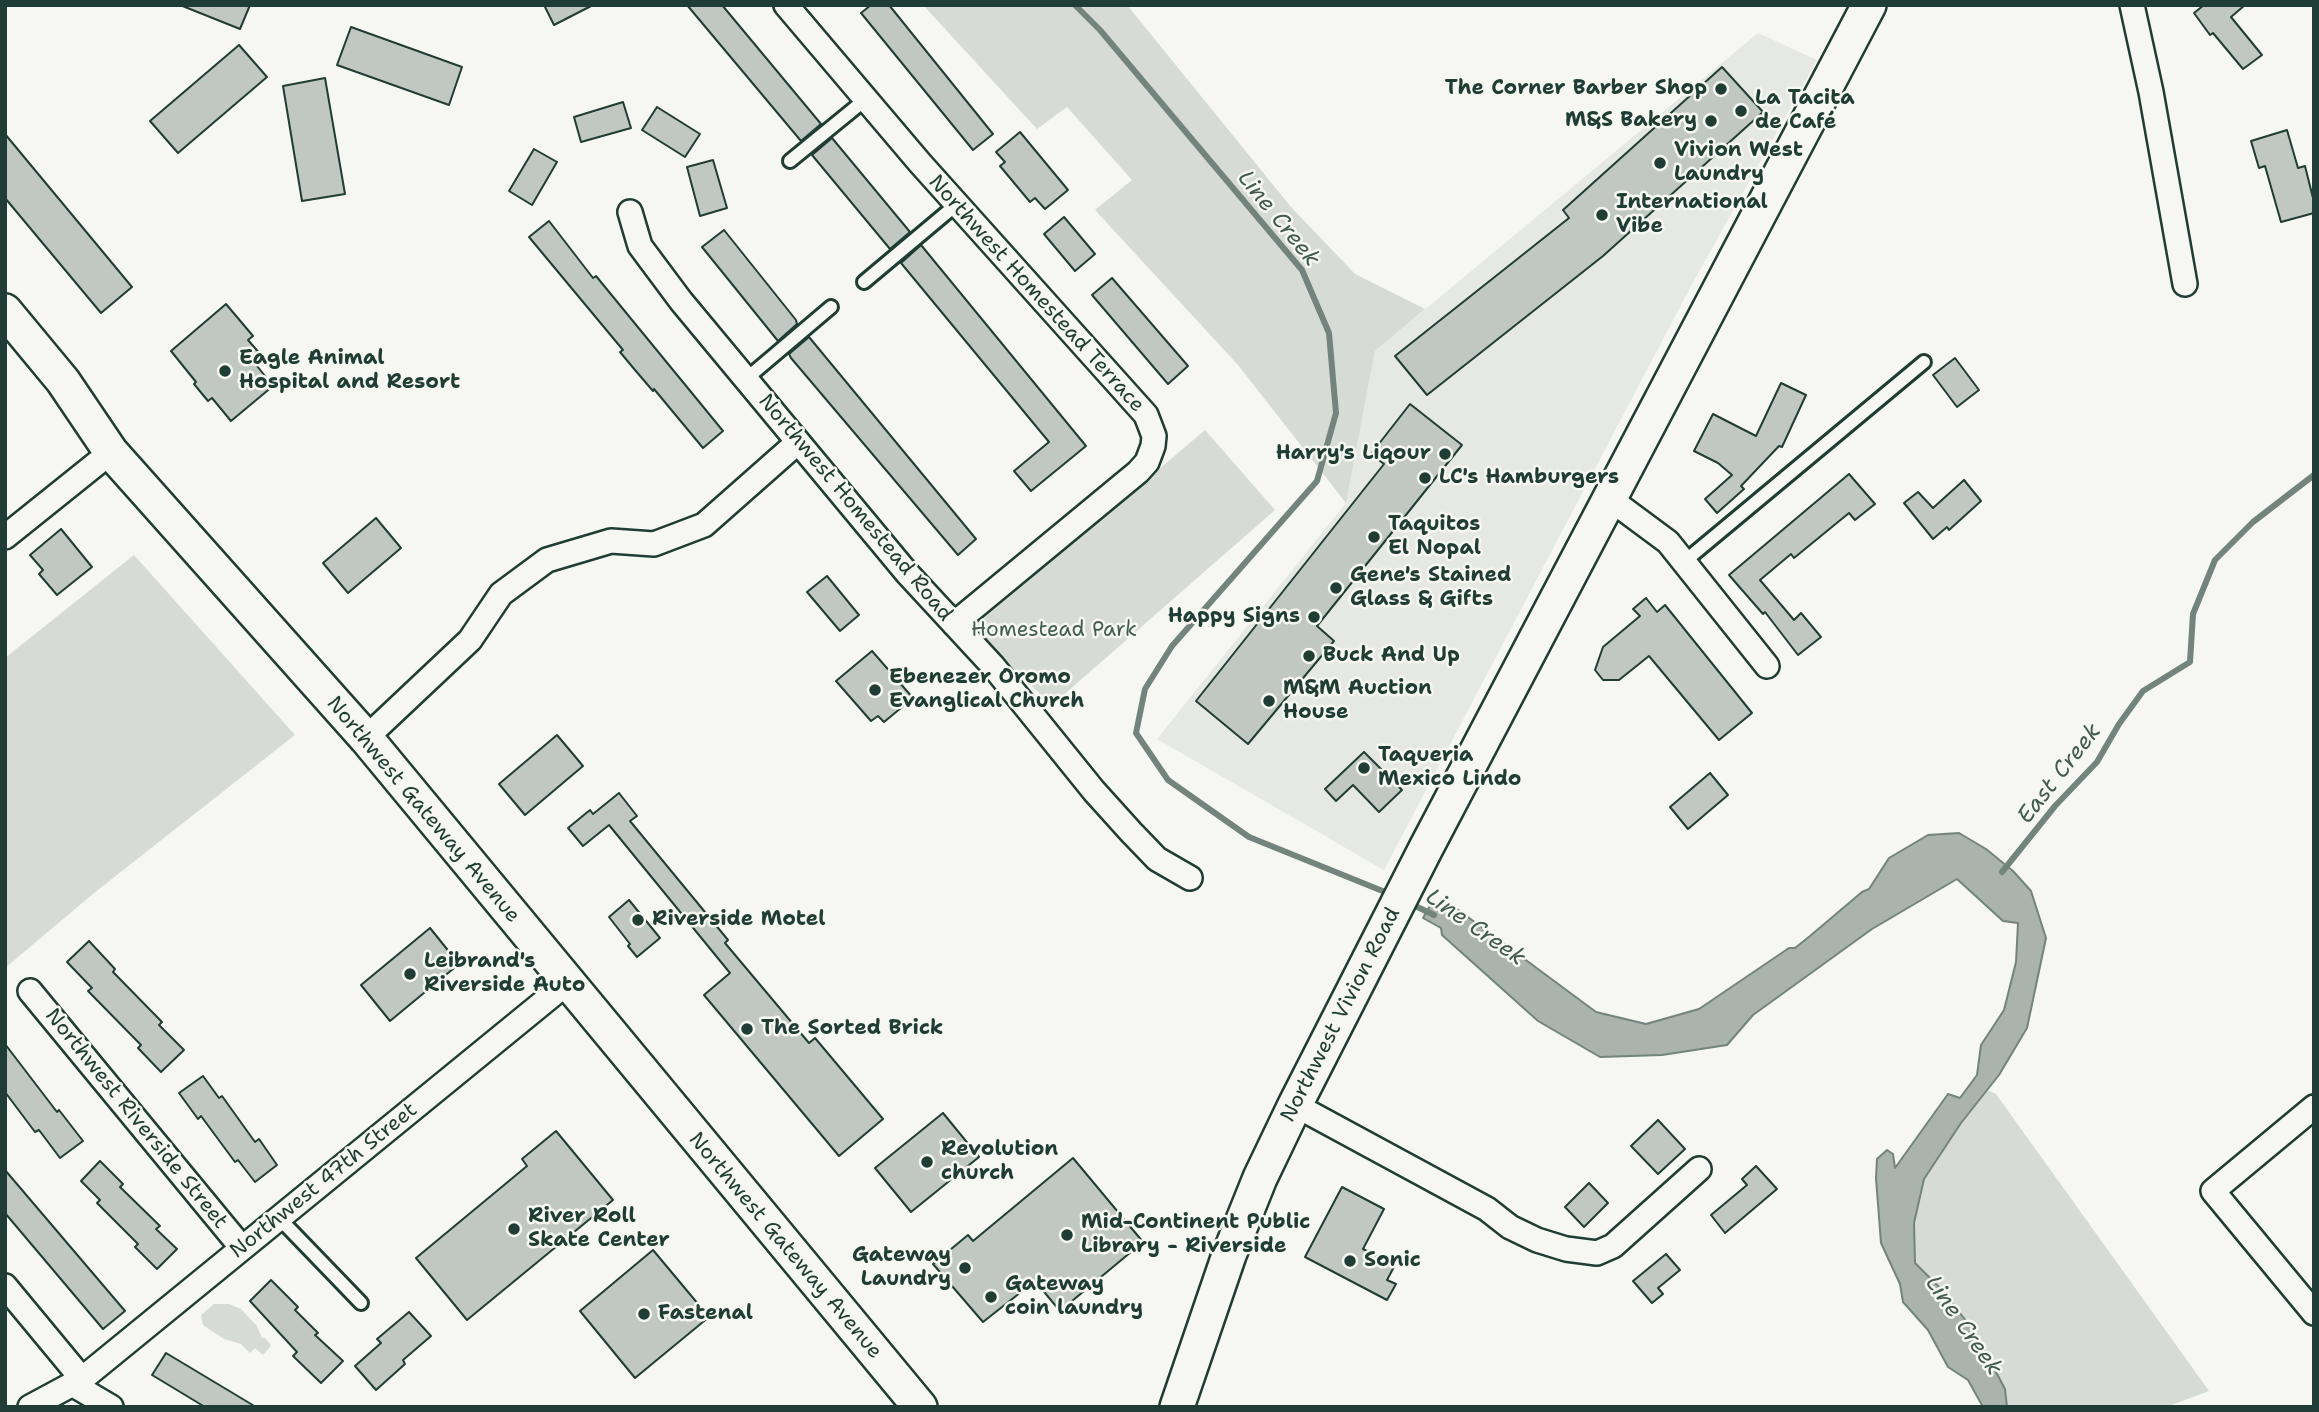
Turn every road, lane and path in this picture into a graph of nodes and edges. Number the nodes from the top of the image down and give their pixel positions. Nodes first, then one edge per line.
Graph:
1 (786, 5) edge
2 (1868, 5) edge
3 (2132, 5) edge
4 (866, 99) junction
5 (790, 161) dead end
6 (957, 204) junction
7 (630, 212) dead end
8 (864, 282) dead end
9 (2185, 284) dead end
10 (831, 307) dead end
11 (5, 310) edge
12 (1924, 362) dead end
13 (746, 379) junction
14 (798, 442) junction
15 (111, 452) junction
16 (1610, 499) junction
17 (5, 537) edge
18 (1685, 561) junction
19 (954, 624) junction
20 (1767, 666) dead end
21 (366, 738) junction
22 (1190, 878) dead end
23 (567, 983) junction
24 (30, 991) dead end
25 (1295, 1105) junction
26 (2314, 1107) edge
27 (1699, 1169) dead end
28 (279, 1218) junction
29 (242, 1248) junction
30 (5, 1286) edge
31 (361, 1303) dead end
32 (2314, 1313) edge
33 (77, 1381) junction
34 (30, 1407) edge
35 (111, 1407) edge
36 (920, 1407) edge
37 (1177, 1407) edge

1 - 4 street, Northwest Homestead Terrace
2 - 16 main road, Northwest Vivion Road
3 - 9 street
4 - 5 lane
4 - 6 street, Northwest Homestead Terrace
6 - 8 lane
6 - 19 street, Northwest Homestead Terrace
7 - 13 street, Northwest Homestead Road
10 - 13 lane
11 - 15 main road, Northwest Gateway Avenue
12 - 18 lane
13 - 14 street, Northwest Homestead Road
14 - 19 street, Northwest Homestead Road
14 - 21 street
15 - 17 street
15 - 21 main road, Northwest Gateway Avenue
16 - 18 street
16 - 25 main road, Northwest Vivion Road
18 - 20 street
19 - 22 street, Northwest Homestead Road
21 - 23 main road, Northwest Gateway Avenue
23 - 28 street, Northwest 47th Street
23 - 36 main road, Northwest Gateway Avenue
24 - 29 street, Northwest Riverside Street
25 - 27 street
25 - 37 main road, Northwest Vivion Road
26 - 32 street
28 - 29 street, Northwest 47th Street
28 - 31 lane
29 - 33 street, Northwest 47th Street
30 - 33 street
33 - 34 street, Northwest 47th Street
33 - 35 street

